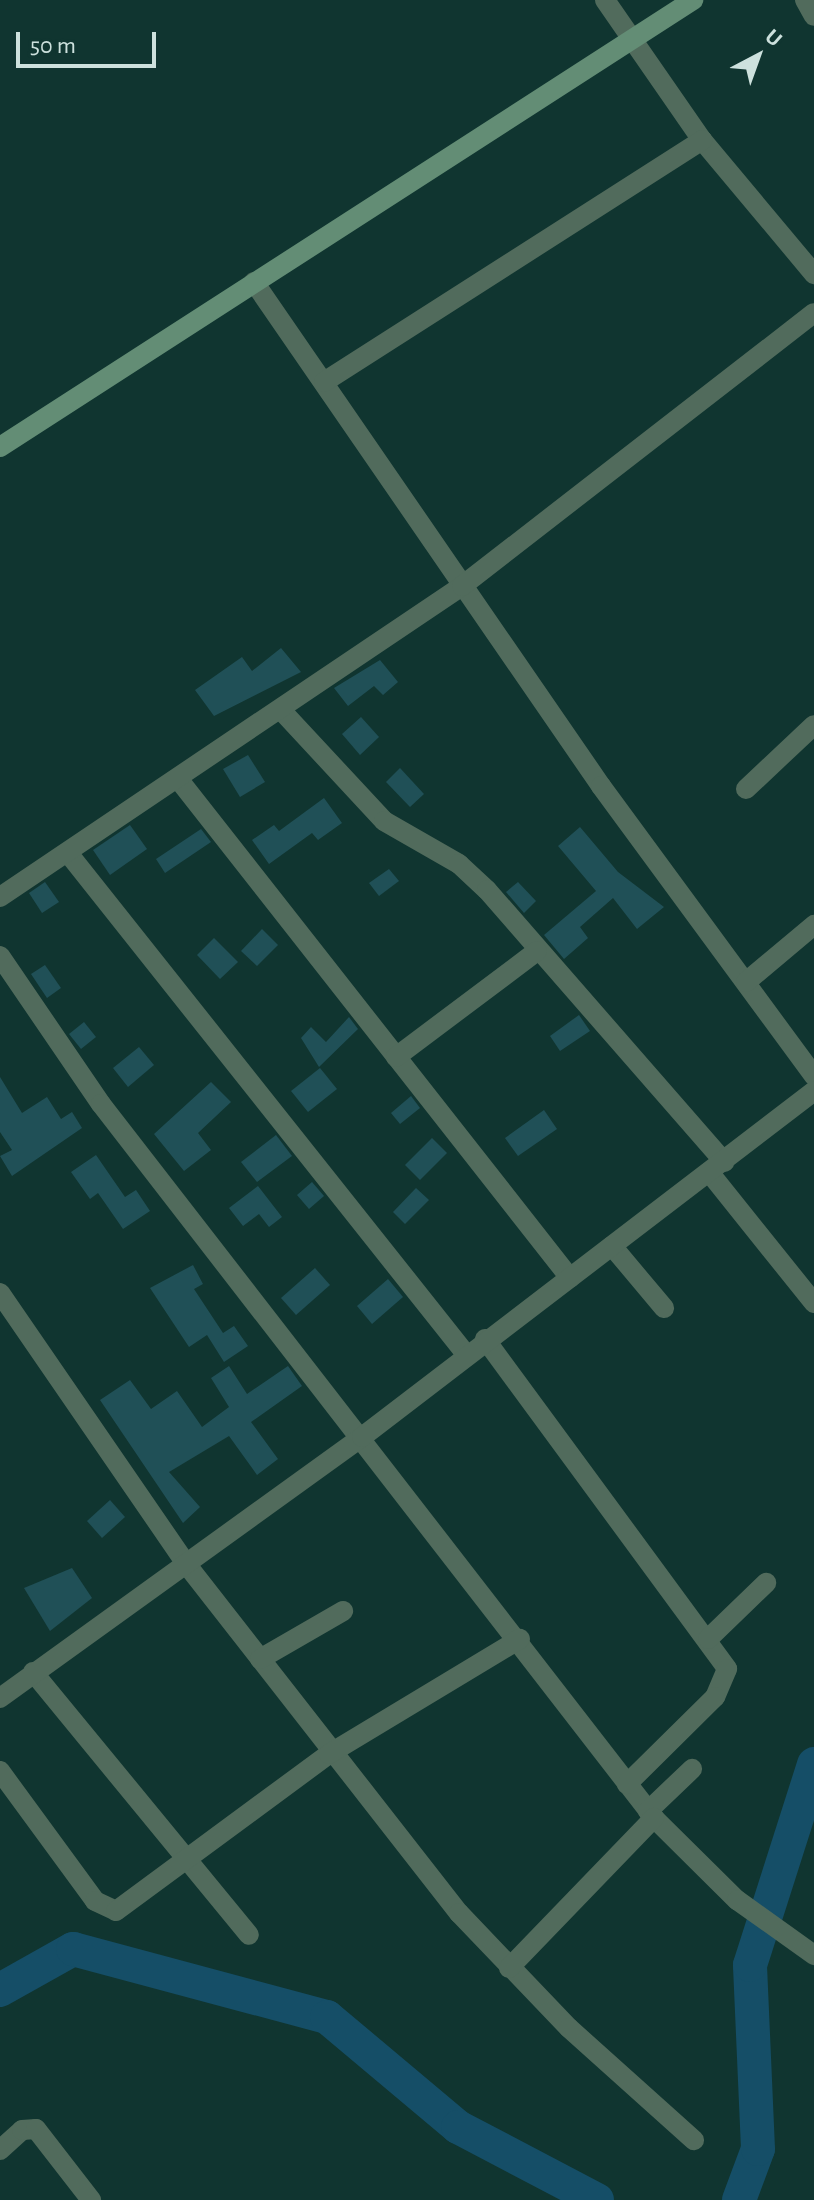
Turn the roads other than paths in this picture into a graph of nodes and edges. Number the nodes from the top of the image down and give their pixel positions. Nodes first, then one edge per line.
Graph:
1 (605, 0) edge
2 (693, 0) edge
3 (805, 0) edge
4 (814, 16) edge
5 (628, 39) junction
6 (702, 140) junction
7 (814, 274) edge
8 (254, 282) junction
9 (814, 313) edge
10 (324, 382) junction
11 (0, 447) edge
12 (462, 586) junction
13 (281, 710) junction
14 (814, 725) edge
15 (179, 780) junction
16 (746, 789) dead end
17 (68, 853) junction
18 (0, 897) edge
19 (814, 925) edge
20 (537, 951) junction
21 (0, 956) edge
22 (746, 982) junction
23 (396, 1057) junction
24 (814, 1076) edge
25 (814, 1091) edge
26 (716, 1167) junction
27 (612, 1246) junction
28 (570, 1278) junction
29 (0, 1293) edge
30 (814, 1303) edge
31 (664, 1308) dead end
32 (485, 1339) junction
33 (465, 1353) junction
34 (362, 1437) junction
35 (187, 1565) junction
36 (766, 1583) dead end
37 (343, 1611) dead end
38 (520, 1639) junction
39 (708, 1639) junction
40 (260, 1659) junction
41 (33, 1672) junction
42 (0, 1698) edge
43 (329, 1754) junction
44 (692, 1769) dead end
45 (0, 1771) edge
46 (627, 1784) junction
47 (651, 1815) junction
48 (184, 1860) junction
49 (249, 1935) dead end
50 (814, 1955) edge
51 (509, 1968) junction
52 (694, 2140) dead end
53 (0, 2150) edge
54 (91, 2200) edge

1 - 5 street
2 - 5 main road
3 - 4 street
5 - 6 street
5 - 8 main road
6 - 7 street
6 - 10 street
8 - 10 street
8 - 11 main road
9 - 12 street
10 - 12 street
12 - 13 street
12 - 22 street
13 - 15 street
13 - 20 street
14 - 16 street
15 - 17 street
15 - 23 street
17 - 18 street
17 - 33 street
19 - 22 street
20 - 23 street
20 - 26 street
21 - 34 street
22 - 24 street
23 - 28 street
25 - 26 street
26 - 27 street
26 - 30 street
27 - 28 street
27 - 31 street
28 - 32 street
29 - 35 street
32 - 33 street
32 - 39 street
33 - 34 street
34 - 35 street
34 - 38 street
35 - 40 street
35 - 41 street
36 - 39 street
37 - 40 street
38 - 43 street
38 - 46 street
39 - 46 street
40 - 43 street
41 - 42 street
41 - 48 street
43 - 48 street
43 - 51 street
44 - 47 street
45 - 48 street
46 - 47 street
47 - 50 street
47 - 51 street
48 - 49 street
51 - 52 street
53 - 54 street

